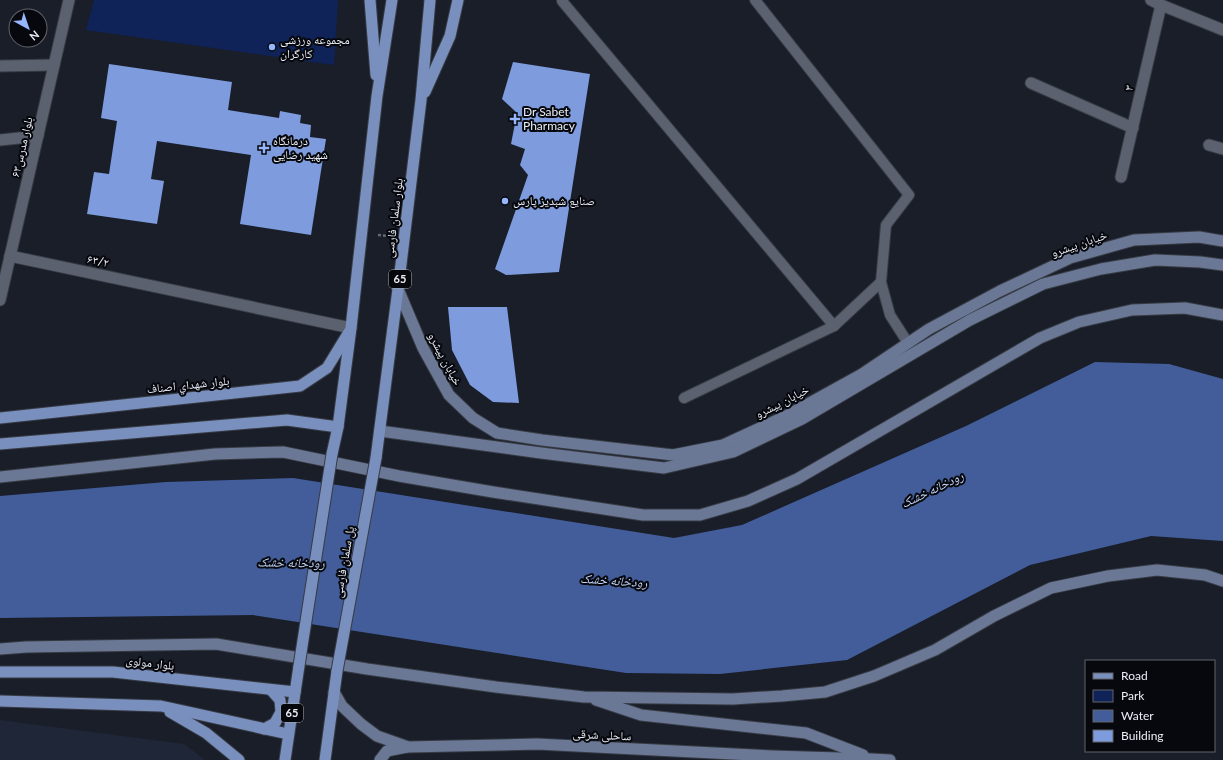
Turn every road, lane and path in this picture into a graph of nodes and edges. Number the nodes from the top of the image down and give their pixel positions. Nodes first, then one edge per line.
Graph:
1 (69, 0) edge
2 (370, 0) edge
3 (392, 0) edge
4 (430, 0) edge
5 (458, 0) edge
6 (755, 0) edge
7 (562, 1) edge
8 (1156, 3) edge
9 (1223, 30) edge
10 (54, 64) junction
11 (0, 66) edge
12 (1031, 83) dead end
13 (378, 96) junction
14 (421, 100) junction
15 (1132, 128) junction
16 (38, 136) junction
17 (0, 140) edge
18 (1209, 145) dead end
19 (1223, 149) edge
20 (1121, 176) dead end
21 (362, 232) junction
22 (405, 238) junction
23 (1223, 241) edge
24 (10, 256) junction
25 (1223, 265) edge
26 (881, 282) junction
27 (2, 284) edge
28 (398, 289) junction
29 (0, 300) edge
30 (1223, 315) edge
31 (834, 326) junction
32 (351, 328) junction
33 (908, 343) junction
34 (684, 398) dead end
35 (0, 418) edge
36 (338, 427) junction
37 (380, 430) junction
38 (0, 444) edge
39 (376, 458) joint
40 (0, 477) edge
41 (1223, 581) edge
42 (0, 649) edge
43 (0, 672) edge
44 (272, 690) junction
45 (295, 692) junction
46 (334, 692) junction
47 (584, 696) junction
48 (0, 702) edge
49 (161, 706) junction
50 (264, 729) junction
51 (288, 734) junction
52 (408, 747) junction
53 (871, 758) junction
54 (238, 760) edge
55 (284, 760) edge
56 (325, 760) edge
57 (380, 760) edge
58 (890, 760) edge

1 - 10 street, بلوار مدرس۶۳
2 - 13 main road, 65
3 - 13 main road
4 - 14 main road, بلوار سلمان فارسی / 65
5 - 14 main road, بلوار سلمان فارسی
6 - 26 lane
7 - 31 lane
8 - 9 street
8 - 15 street, ۳
10 - 11 street
10 - 16 street, بلوار مدرس۶۳
12 - 15 street
13 - 21 main road, 65
14 - 22 main road, بلوار سلمان فارسی / 65
15 - 20 street, ۳
16 - 17 street
16 - 24 street, بلوار مدرس۶۳
18 - 19 street
21 - 22 path
21 - 32 main road, 65
22 - 28 main road, بلوار سلمان فارسی / 65
23 - 33 main road, خیابان پیشرو
24 - 27 street, بلوار مدرس۶۳
24 - 32 street, ۶۳/۲
25 - 37 main road, خیابان پیشرو
26 - 31 lane
26 - 33 lane
27 - 29 street, بلوار مدرس۶۳
28 - 33 main road, خیابان پیشرو
28 - 37 main road, بلوار سلمان فارسی / 65
30 - 40 main road
31 - 34 lane
32 - 35 main road, بلوار شهداي اصناف
32 - 36 main road, 65
36 - 38 main road
36 - 45 main road, 65, bridge
37 - 39 main road, بلوار سلمان فارسی / 65
39 - 46 main road, پل سلمان فارسی / 65, bridge
41 - 47 main road
42 - 47 main road
43 - 44 main road, بلوار مولوی
44 - 45 main road, بلوار مولوی
44 - 50 main road
45 - 51 main road, 65
46 - 52 main road, ساحلی شرقی
46 - 56 main road, 65
47 - 53 main road
48 - 49 main road
49 - 50 main road
49 - 54 main road
50 - 51 main road
51 - 55 main road, 65
52 - 53 main road, ساحلی شرقی
52 - 57 main road
53 - 58 main road, ساحلی شرقی

